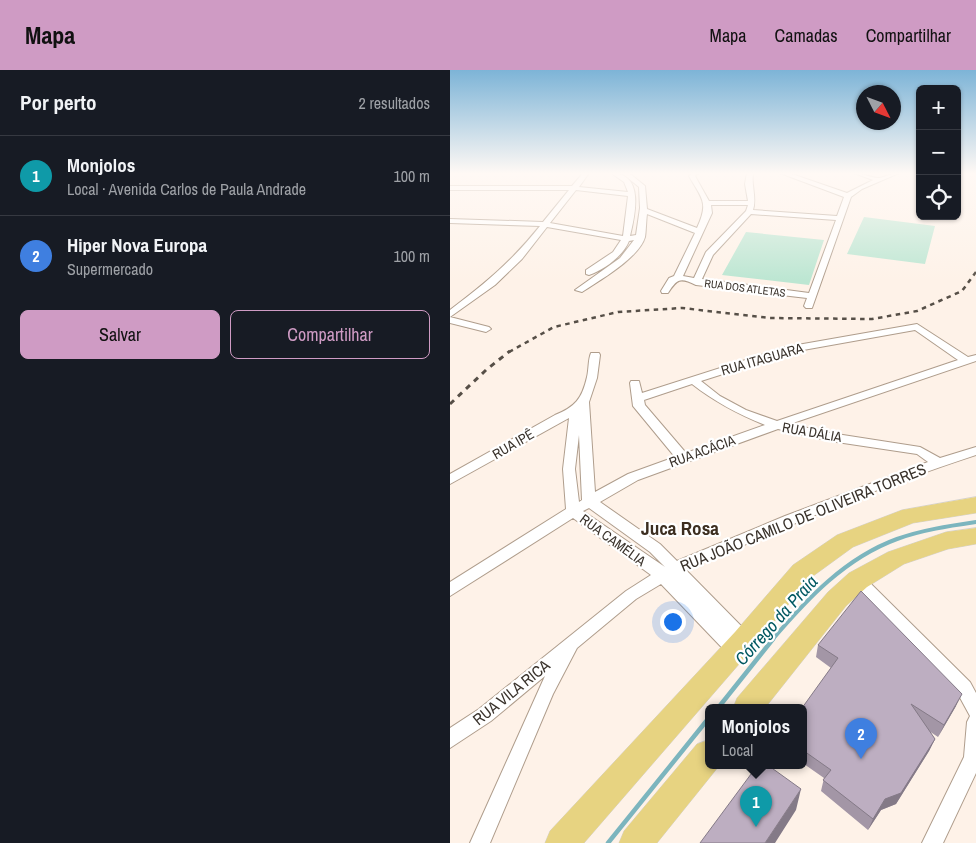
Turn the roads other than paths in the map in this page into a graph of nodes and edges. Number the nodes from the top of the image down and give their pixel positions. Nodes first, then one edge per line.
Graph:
1 (557, 209) edge
2 (630, 209) edge
3 (708, 209) edge
4 (750, 209) edge
5 (844, 209) edge
6 (645, 211) joint
7 (749, 212) junction
8 (841, 218) junction
9 (450, 221) edge
10 (545, 224) junction
11 (700, 232) junction
12 (641, 237) junction
13 (626, 239) junction
14 (678, 278) junction
15 (696, 282) junction
16 (665, 291) dead end
17 (812, 296) junction
18 (810, 306) dead end
19 (450, 314) edge
20 (450, 320) edge
21 (486, 329) dead end
22 (595, 355) dead end
23 (971, 359) edge
24 (693, 380) junction
25 (635, 382) dead end
26 (638, 398) junction
27 (581, 406) junction
28 (776, 425) junction
29 (976, 451) edge
30 (683, 458) junction
31 (938, 463) junction
32 (450, 480) edge
33 (589, 501) junction
34 (976, 505) edge
35 (573, 511) junction
36 (976, 536) edge
37 (669, 573) junction
38 (858, 580) junction
39 (450, 590) edge
40 (571, 643) junction
41 (740, 645) junction
42 (749, 704) edge
43 (976, 710) edge
44 (976, 722) edge
45 (450, 740) edge
46 (705, 759) edge
47 (480, 843) edge
48 (562, 843) edge
49 (636, 843) edge
50 (932, 843) edge

1 - 10 street
2 - 13 street
3 - 11 street
4 - 7 street
5 - 8 street
6 - 11 street
6 - 12 street
7 - 8 street
7 - 15 street
8 - 17 street
9 - 10 street
10 - 13 street
10 - 19 street
11 - 14 street
12 - 13 street
12 - 13 street
14 - 15 street, RUA DOS ATLETAS
14 - 16 street
15 - 17 street, RUA DOS ATLETAS
17 - 18 street
20 - 21 street
22 - 27 street
23 - 24 street, RUA ITAGUARA
23 - 28 street, RUA ACÁCIA
24 - 26 street, RUA ITAGUARA
24 - 28 street, RUA DÁLIA
25 - 26 street
26 - 30 street
27 - 32 street, RUA IPÊ
27 - 33 street, RUA CAMÉLIA
27 - 35 street, RUA CAMÉLIA
28 - 30 street, RUA ACÁCIA
28 - 31 street, RUA DÁLIA
29 - 31 street, RUA JOÃO CAMILO DE OLIVEIRA TORRES
30 - 33 street, RUA ACÁCIA
31 - 37 street, RUA JOÃO CAMILO DE OLIVEIRA TORRES
33 - 35 street, RUA ACÁCIA
33 - 37 street, RUA CAMÉLIA
34 - 41 main road
35 - 37 street, RUA CAMÉLIA
35 - 39 street, RUA ACÁCIA
36 - 38 main road
37 - 40 street, RUA JOÃO CAMILO DE OLIVEIRA TORRES
37 - 41 street
38 - 42 main road
38 - 43 street
40 - 45 street, RUA VILA RICA
40 - 47 street, RUA JOÃO CAMILO DE OLIVEIRA TORRES
41 - 48 main road
44 - 50 street
46 - 49 main road

